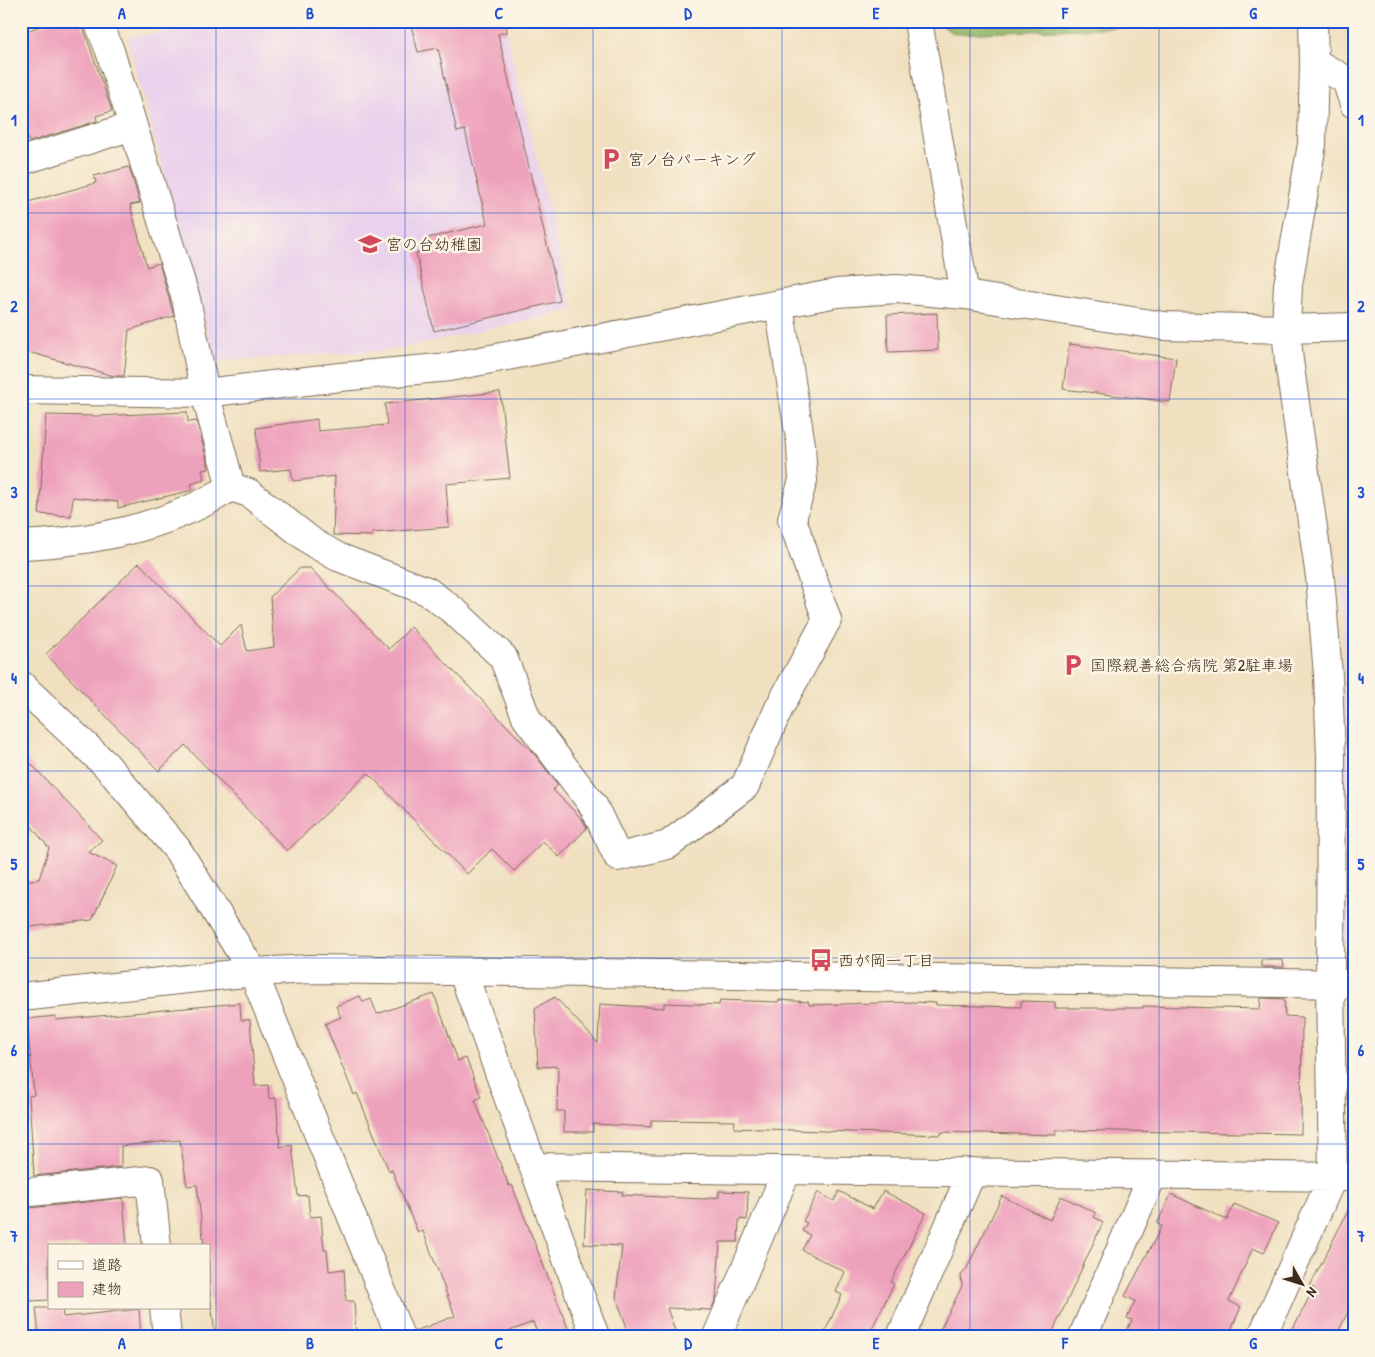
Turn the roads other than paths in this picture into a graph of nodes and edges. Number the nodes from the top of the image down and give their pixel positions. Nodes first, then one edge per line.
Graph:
1 (98, 21) edge
2 (918, 21) edge
3 (1313, 21) edge
4 (1314, 62) junction
5 (1354, 104) edge
6 (133, 126) junction
7 (21, 161) edge
8 (965, 296) junction
9 (779, 305) junction
10 (1354, 326) edge
11 (1286, 329) junction
12 (21, 390) edge
13 (205, 393) junction
14 (231, 487) junction
15 (21, 545) edge
16 (21, 685) edge
17 (253, 972) junction
18 (463, 973) junction
19 (1342, 984) edge
20 (21, 996) edge
21 (534, 1167) junction
22 (787, 1170) junction
23 (972, 1172) junction
24 (1153, 1174) junction
25 (1344, 1177) edge
26 (21, 1193) edge
27 (157, 1244) edge
28 (164, 1310) edge
29 (167, 1336) edge
30 (400, 1336) edge
31 (595, 1336) edge
32 (717, 1336) edge
33 (901, 1336) edge
34 (1083, 1336) edge
35 (1262, 1336) edge

1 - 6 street
2 - 8 street
3 - 4 street
4 - 5 street
4 - 11 street
6 - 7 street
6 - 13 street
8 - 9 street
8 - 11 street
9 - 13 street
9 - 14 street
10 - 11 street
11 - 19 street
12 - 13 street
13 - 14 street
14 - 15 street
16 - 17 street
17 - 18 street
17 - 20 street
17 - 30 street
18 - 19 street
18 - 21 street
19 - 25 street
21 - 22 street
21 - 31 street
22 - 23 street
22 - 32 street
23 - 24 street
23 - 33 street
24 - 25 street
24 - 34 street
25 - 35 street
26 - 27 street
28 - 29 street

